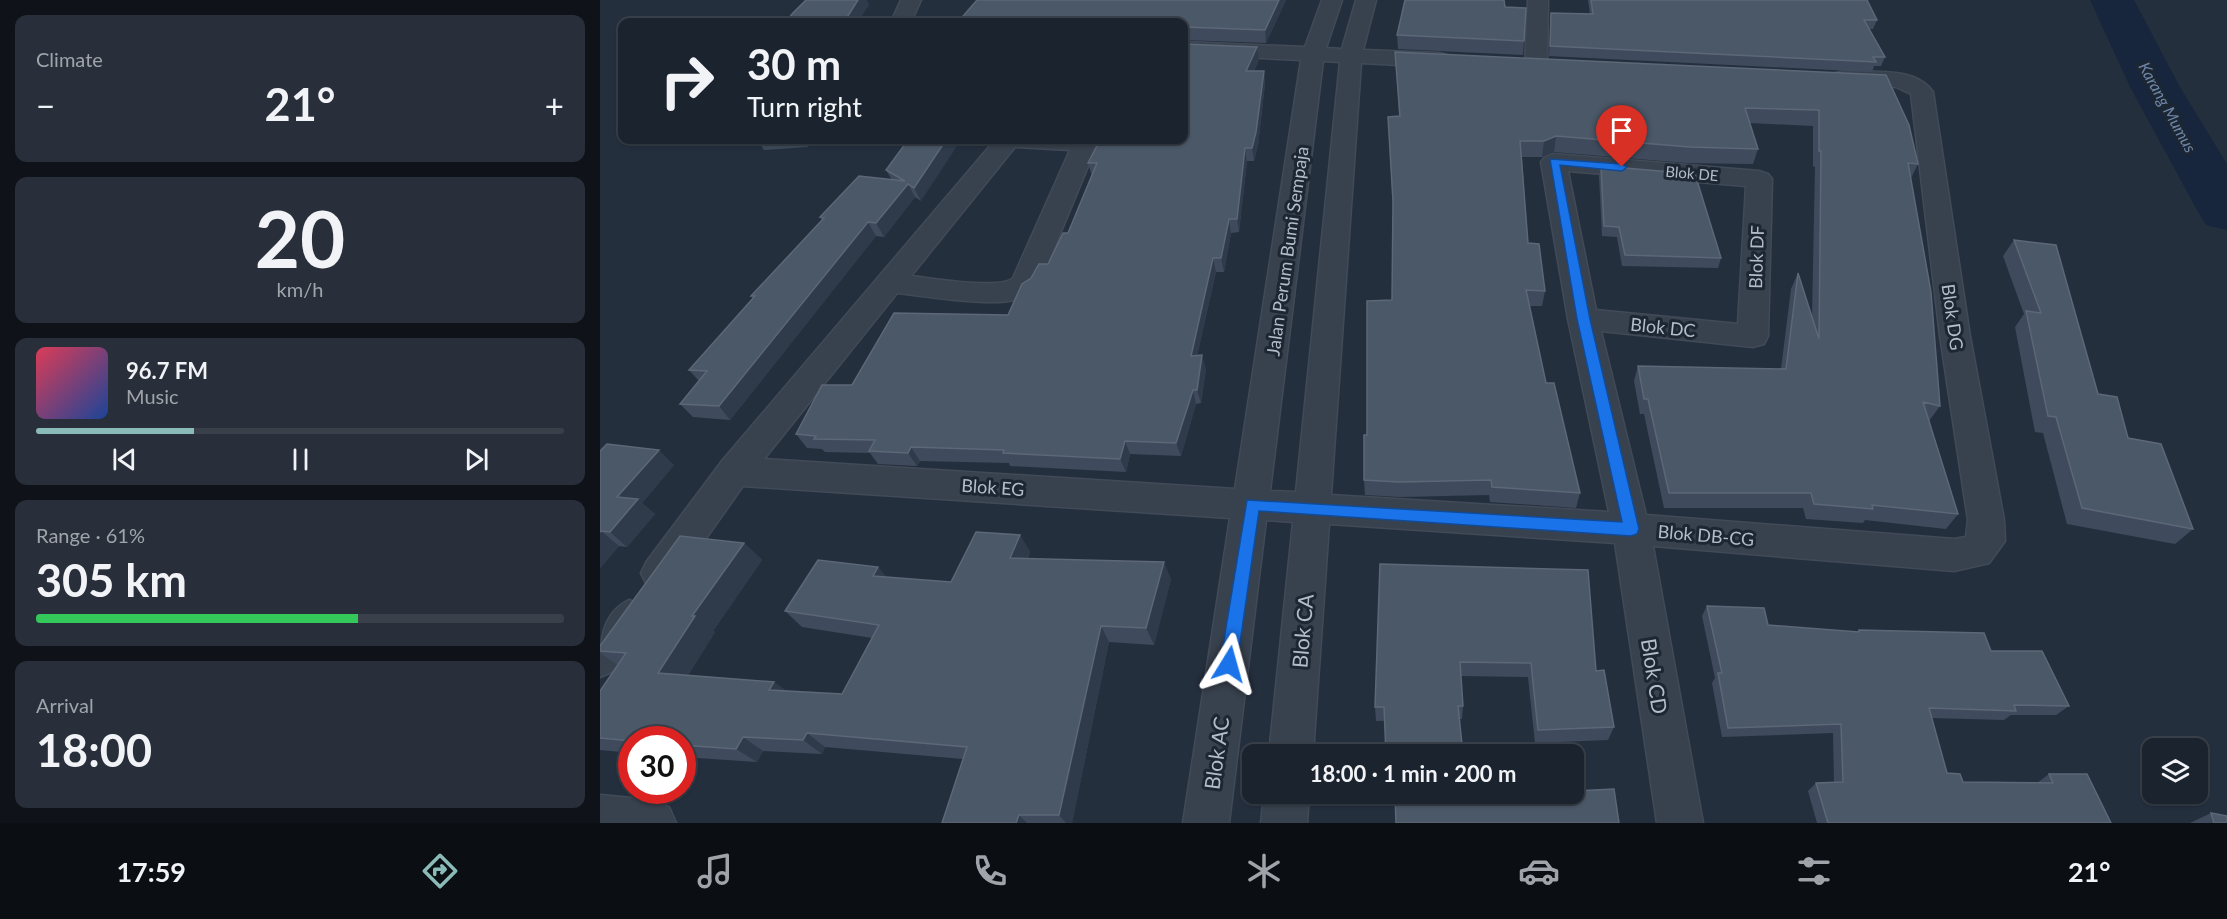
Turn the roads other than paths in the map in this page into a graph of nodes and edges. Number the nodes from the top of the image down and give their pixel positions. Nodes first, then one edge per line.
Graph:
1 (911, 0) edge
2 (1332, 0) edge
3 (1366, 0) edge
4 (1538, 0) edge
5 (903, 18) edge
6 (1188, 48) edge
7 (1312, 54) junction
8 (1351, 56) junction
9 (1455, 61) edge
10 (1513, 63) edge
11 (1536, 64) junction
12 (1560, 66) edge
13 (1819, 77) edge
14 (1005, 144) edge
15 (1075, 144) edge
16 (1554, 162) joint
17 (1759, 179) joint
18 (889, 283) junction
19 (1583, 319) junction
20 (1748, 336) joint
21 (734, 471) junction
22 (1252, 504) junction
23 (1314, 508) junction
24 (1631, 529) junction
25 (1954, 555) joint
26 (600, 658) edge
27 (1292, 744) edge
28 (1286, 804) edge
29 (600, 818) edge
30 (653, 823) edge
31 (1206, 823) edge
32 (1284, 823) edge
33 (1680, 823) edge

1 - 5 street
2 - 7 street, Jalan Perum Bumi Sempaja
3 - 8 street
4 - 11 street
6 - 7 street
7 - 8 street
7 - 22 street, Jalan Perum Bumi Sempaja
8 - 9 street
8 - 23 street
10 - 11 street
11 - 12 street
13 - 25 street, Blok DG
14 - 18 street
15 - 18 street
16 - 17 street, Blok DE
16 - 19 street, Blok CD
17 - 20 street, Blok DF
18 - 21 street
19 - 20 street, Blok DC
19 - 24 street, Blok CD
21 - 22 street, Blok EG
21 - 26 street
22 - 23 street, Blok EG
22 - 31 street, Blok AC
23 - 24 street, Blok DB-CG
23 - 27 street, Blok CA
24 - 25 street, Blok DB-CG
24 - 33 street, Blok CD
28 - 32 street
29 - 30 street

